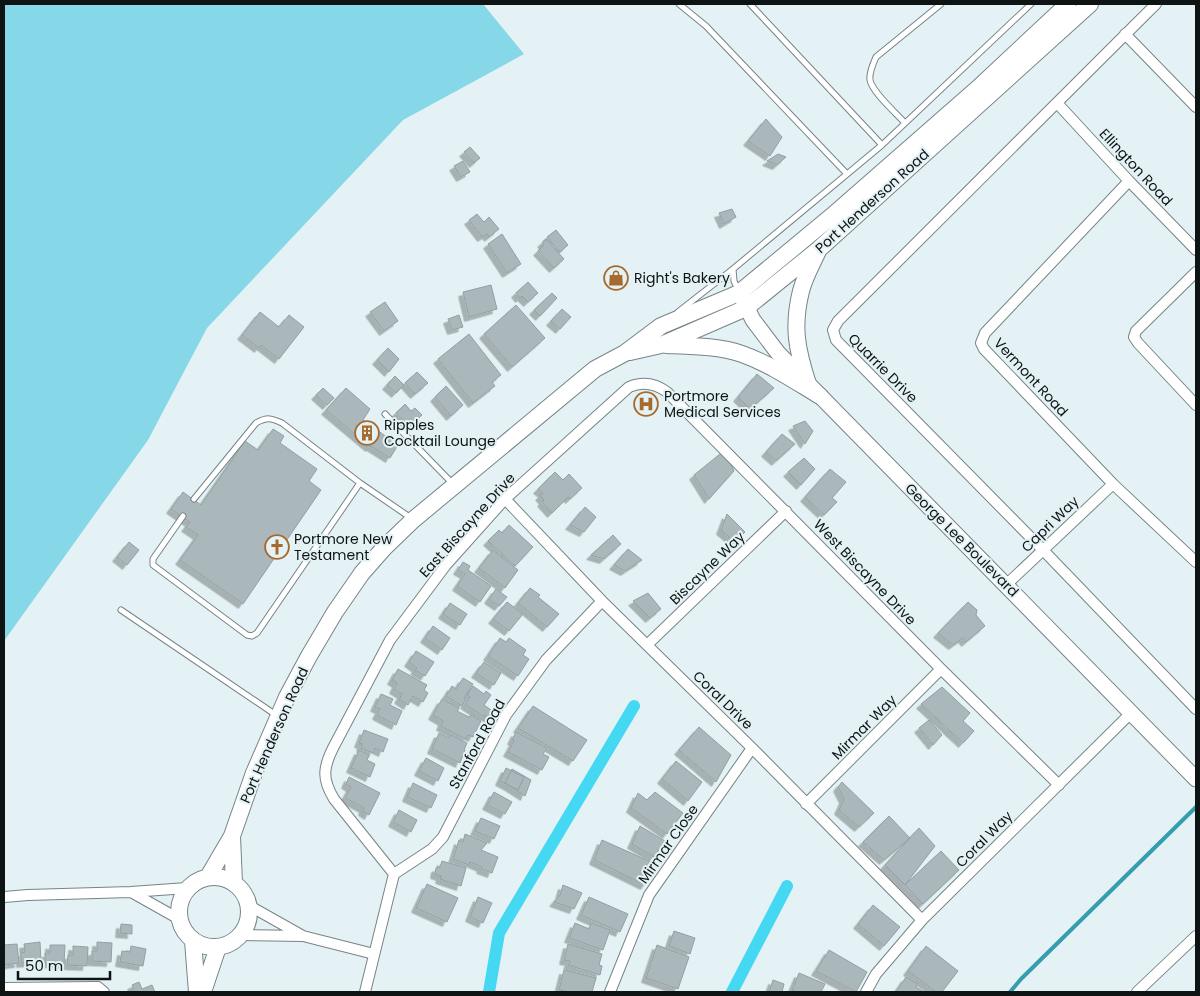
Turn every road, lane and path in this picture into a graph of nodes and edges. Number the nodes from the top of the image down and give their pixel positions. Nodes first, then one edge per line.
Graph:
1 (679, 4) edge
2 (750, 4) edge
3 (941, 4) edge
4 (1031, 4) edge
5 (1068, 4) edge
6 (1090, 4) edge
7 (1156, 4) edge
8 (1125, 34) junction
9 (1057, 103) junction
10 (1195, 103) edge
11 (905, 123) junction
12 (882, 145) junction
13 (847, 174) junction
14 (1129, 181) junction
15 (818, 249) junction
16 (1196, 250) edge
17 (733, 269) junction
18 (1196, 272) edge
19 (739, 293) junction
20 (746, 308) junction
21 (660, 326) junction
22 (660, 345) junction
23 (626, 353) junction
24 (648, 384) joint
25 (808, 384) junction
26 (820, 396) junction
27 (1196, 405) edge
28 (385, 414) dead end
29 (360, 482) junction
30 (1112, 484) junction
31 (454, 486) junction
32 (194, 499) dead end
33 (505, 499) junction
34 (786, 511) junction
35 (183, 516) dead end
36 (413, 520) junction
37 (1043, 550) junction
38 (1196, 562) edge
39 (1006, 585) junction
40 (602, 601) junction
41 (121, 610) dead end
42 (647, 645) junction
43 (941, 668) junction
44 (1196, 709) edge
45 (1131, 713) junction
46 (279, 716) junction
47 (752, 748) junction
48 (1196, 779) edge
49 (1059, 785) junction
50 (806, 804) junction
51 (232, 836) junction
52 (394, 874) junction
53 (208, 877) junction
54 (234, 883) junction
55 (187, 888) junction
56 (131, 892) junction
57 (4, 897) edge
58 (248, 904) junction
59 (179, 919) junction
60 (922, 920) junction
61 (241, 935) junction
62 (304, 936) junction
63 (1196, 936) edge
64 (193, 941) junction
65 (218, 947) junction
66 (374, 954) junction
67 (4, 988) edge
68 (104, 992) edge
69 (197, 992) edge
70 (203, 992) edge
71 (365, 992) edge
72 (610, 992) edge
73 (866, 992) edge
74 (1138, 992) edge

1 - 13 lane
2 - 12 lane
3 - 11 lane
4 - 11 lane
5 - 19 main road, Port Henderson Road
6 - 15 main road, Port Henderson Road
7 - 8 street, Quarrie Drive
8 - 9 street, Quarrie Drive
8 - 10 street
9 - 14 street, Ellington Road
9 - 37 street, Quarrie Drive
11 - 12 lane
12 - 13 lane
13 - 17 lane
14 - 16 street, Ellington Road
14 - 30 street, Vermont Road
15 - 20 main road, Port Henderson Road
15 - 25 main road
17 - 19 lane
17 - 21 lane
18 - 27 street
19 - 20 main road, George Lee Boulevard
19 - 21 main road, Port Henderson Road
20 - 22 main road, Port Henderson Road
20 - 25 main road, George Lee Boulevard
21 - 23 main road, Port Henderson Road
22 - 23 main road, Port Henderson Road
22 - 26 main road
23 - 31 main road, Port Henderson Road
24 - 33 street, East Biscayne Drive
24 - 34 street, West Biscayne Drive
25 - 26 main road, George Lee Boulevard
26 - 39 main road, George Lee Boulevard
28 - 31 lane
29 - 32 lane
29 - 35 lane
29 - 36 lane
30 - 37 street, Capri Way
30 - 38 street, Vermont Road
31 - 36 main road, Port Henderson Road
33 - 40 street, Coral Drive
33 - 52 street, East Biscayne Drive
34 - 42 street, Biscayne Way
34 - 43 street, West Biscayne Drive
36 - 46 main road, Port Henderson Road
37 - 39 street, Capri Way
37 - 44 street, Quarrie Drive
39 - 45 main road, George Lee Boulevard
40 - 42 street, Coral Drive
40 - 52 street, Stanford Road
41 - 46 lane
42 - 47 street, Coral Drive
43 - 49 street, West Biscayne Drive
43 - 50 street, Mirmar Way
45 - 48 main road, George Lee Boulevard
45 - 49 street, Coral Way
46 - 51 main road, Port Henderson Road
47 - 50 street, Coral Drive
47 - 72 street, Mirmar Close
49 - 60 street, Coral Way
50 - 60 street, Coral Drive
51 - 53 main road, Port Henderson Road
51 - 54 main road, Port Henderson Road
52 - 66 street
53 - 54 main road
53 - 55 main road
54 - 58 main road
55 - 56 street
55 - 59 main road
56 - 57 street
56 - 59 street
58 - 61 main road
58 - 62 street
59 - 64 main road
60 - 73 street, Coral Way
61 - 62 street
61 - 65 main road
62 - 66 street
63 - 74 street
64 - 65 main road
64 - 69 main road
65 - 70 main road
66 - 71 street
67 - 68 street

